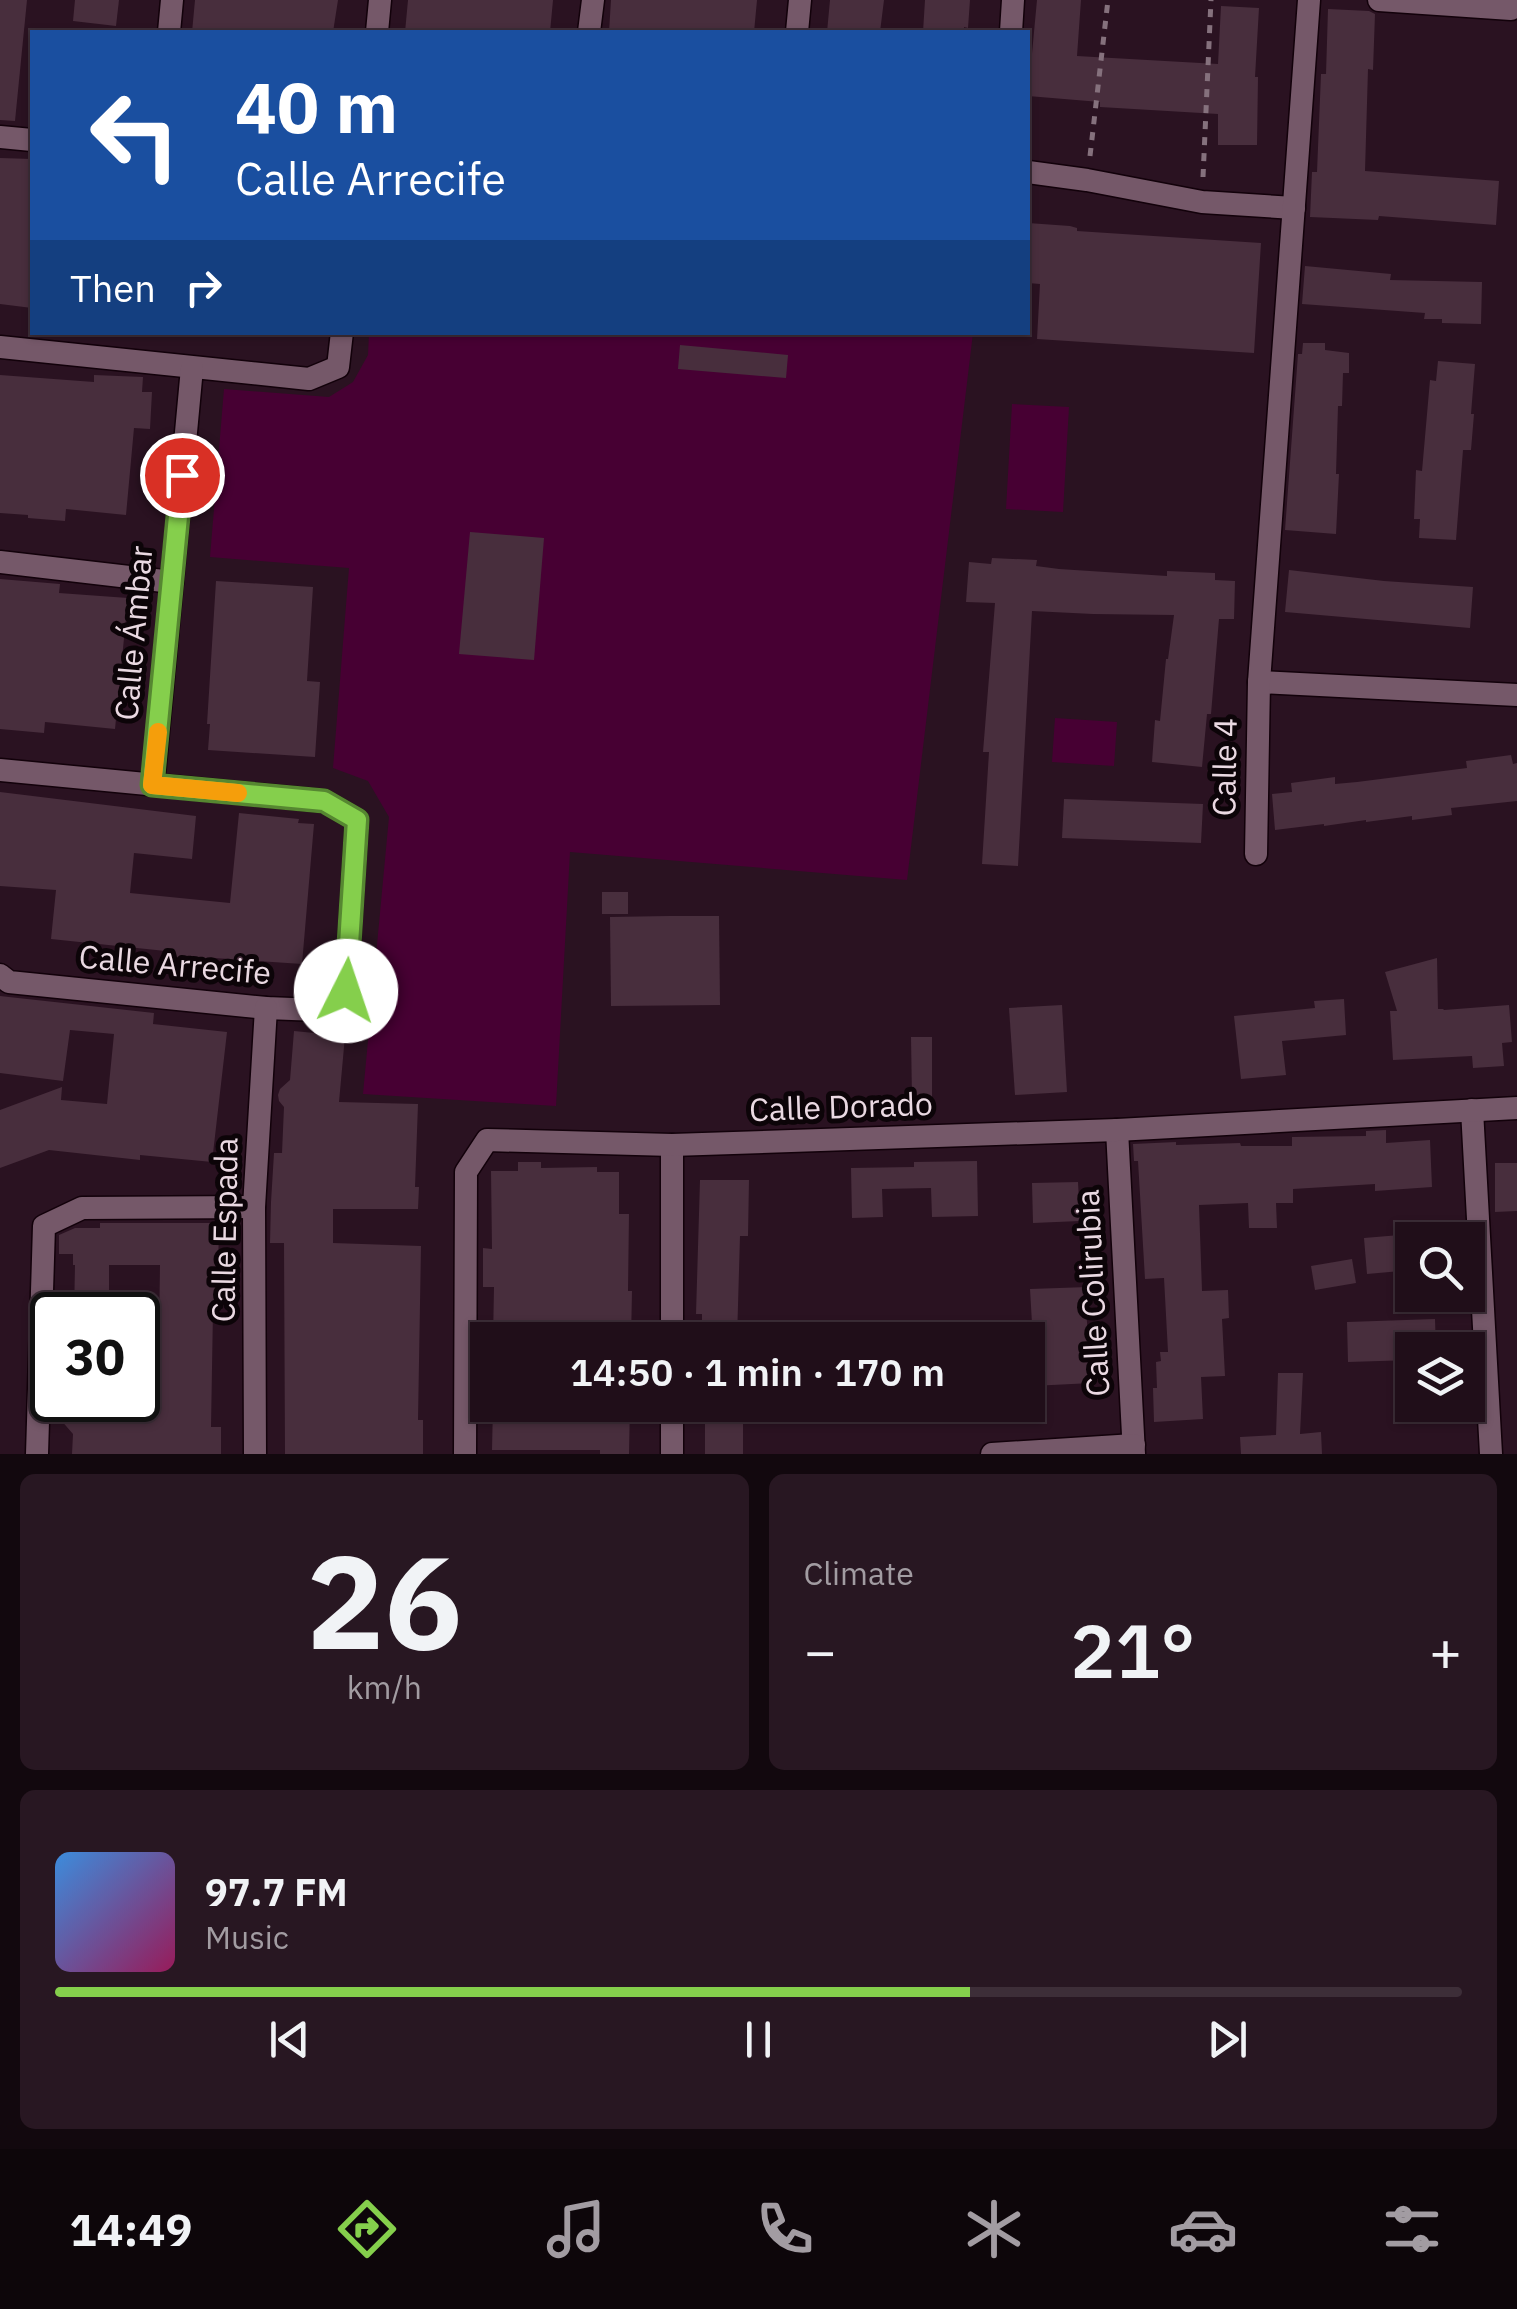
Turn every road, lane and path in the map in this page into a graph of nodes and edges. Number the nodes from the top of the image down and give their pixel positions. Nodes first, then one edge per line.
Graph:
1 (172, 0) edge
2 (380, 0) edge
3 (592, 0) edge
4 (800, 0) edge
5 (1014, 0) edge
6 (1108, 0) edge
7 (1211, 0) edge
8 (1309, 0) edge
9 (1378, 0) edge
10 (1512, 9) dead end
11 (170, 30) edge
12 (377, 30) edge
13 (589, 30) edge
14 (797, 30) edge
15 (1011, 30) edge
16 (0, 137) edge
17 (30, 140) edge
18 (1030, 172) edge
19 (1087, 180) junction
20 (1202, 202) junction
21 (1294, 208) junction
22 (342, 335) edge
23 (0, 346) edge
24 (192, 368) junction
25 (0, 562) edge
26 (172, 582) junction
27 (1259, 682) junction
28 (1517, 695) edge
29 (0, 770) edge
30 (152, 785) junction
31 (1256, 854) dead end
32 (0, 975) edge
33 (266, 1008) junction
34 (1517, 1108) edge
35 (1472, 1110) junction
36 (1117, 1130) junction
37 (672, 1145) junction
38 (254, 1207) junction
39 (672, 1322) edge
40 (672, 1422) edge
41 (1134, 1450) edge
42 (37, 1454) edge
43 (256, 1454) edge
44 (465, 1454) edge
45 (672, 1454) edge
46 (992, 1454) edge
47 (1491, 1454) edge

1 - 11 street
2 - 12 street
3 - 13 street
4 - 14 street
5 - 15 street
6 - 19 path
7 - 20 path
8 - 21 street, Calle 4
9 - 10 street
16 - 17 street
18 - 19 street
19 - 20 street
20 - 21 street
21 - 27 street, Calle 4
22 - 24 street
23 - 24 street
24 - 26 street, Calle Ámbar
25 - 26 street
26 - 30 street, Calle Ámbar
27 - 28 street
27 - 31 street, Calle 4
29 - 30 street, Calle Arrecife
30 - 33 street, Calle Arrecife
32 - 33 street, Calle Arrecife
33 - 38 street, Calle Espada
34 - 35 street, Calle Dorado
35 - 36 street, Calle Dorado
35 - 47 street
36 - 37 street, Calle Dorado
36 - 41 street, Calle Colirubia
37 - 39 street
37 - 44 street, Calle Dorado
38 - 42 street
38 - 43 street, Calle Espada
40 - 45 street
41 - 46 street

